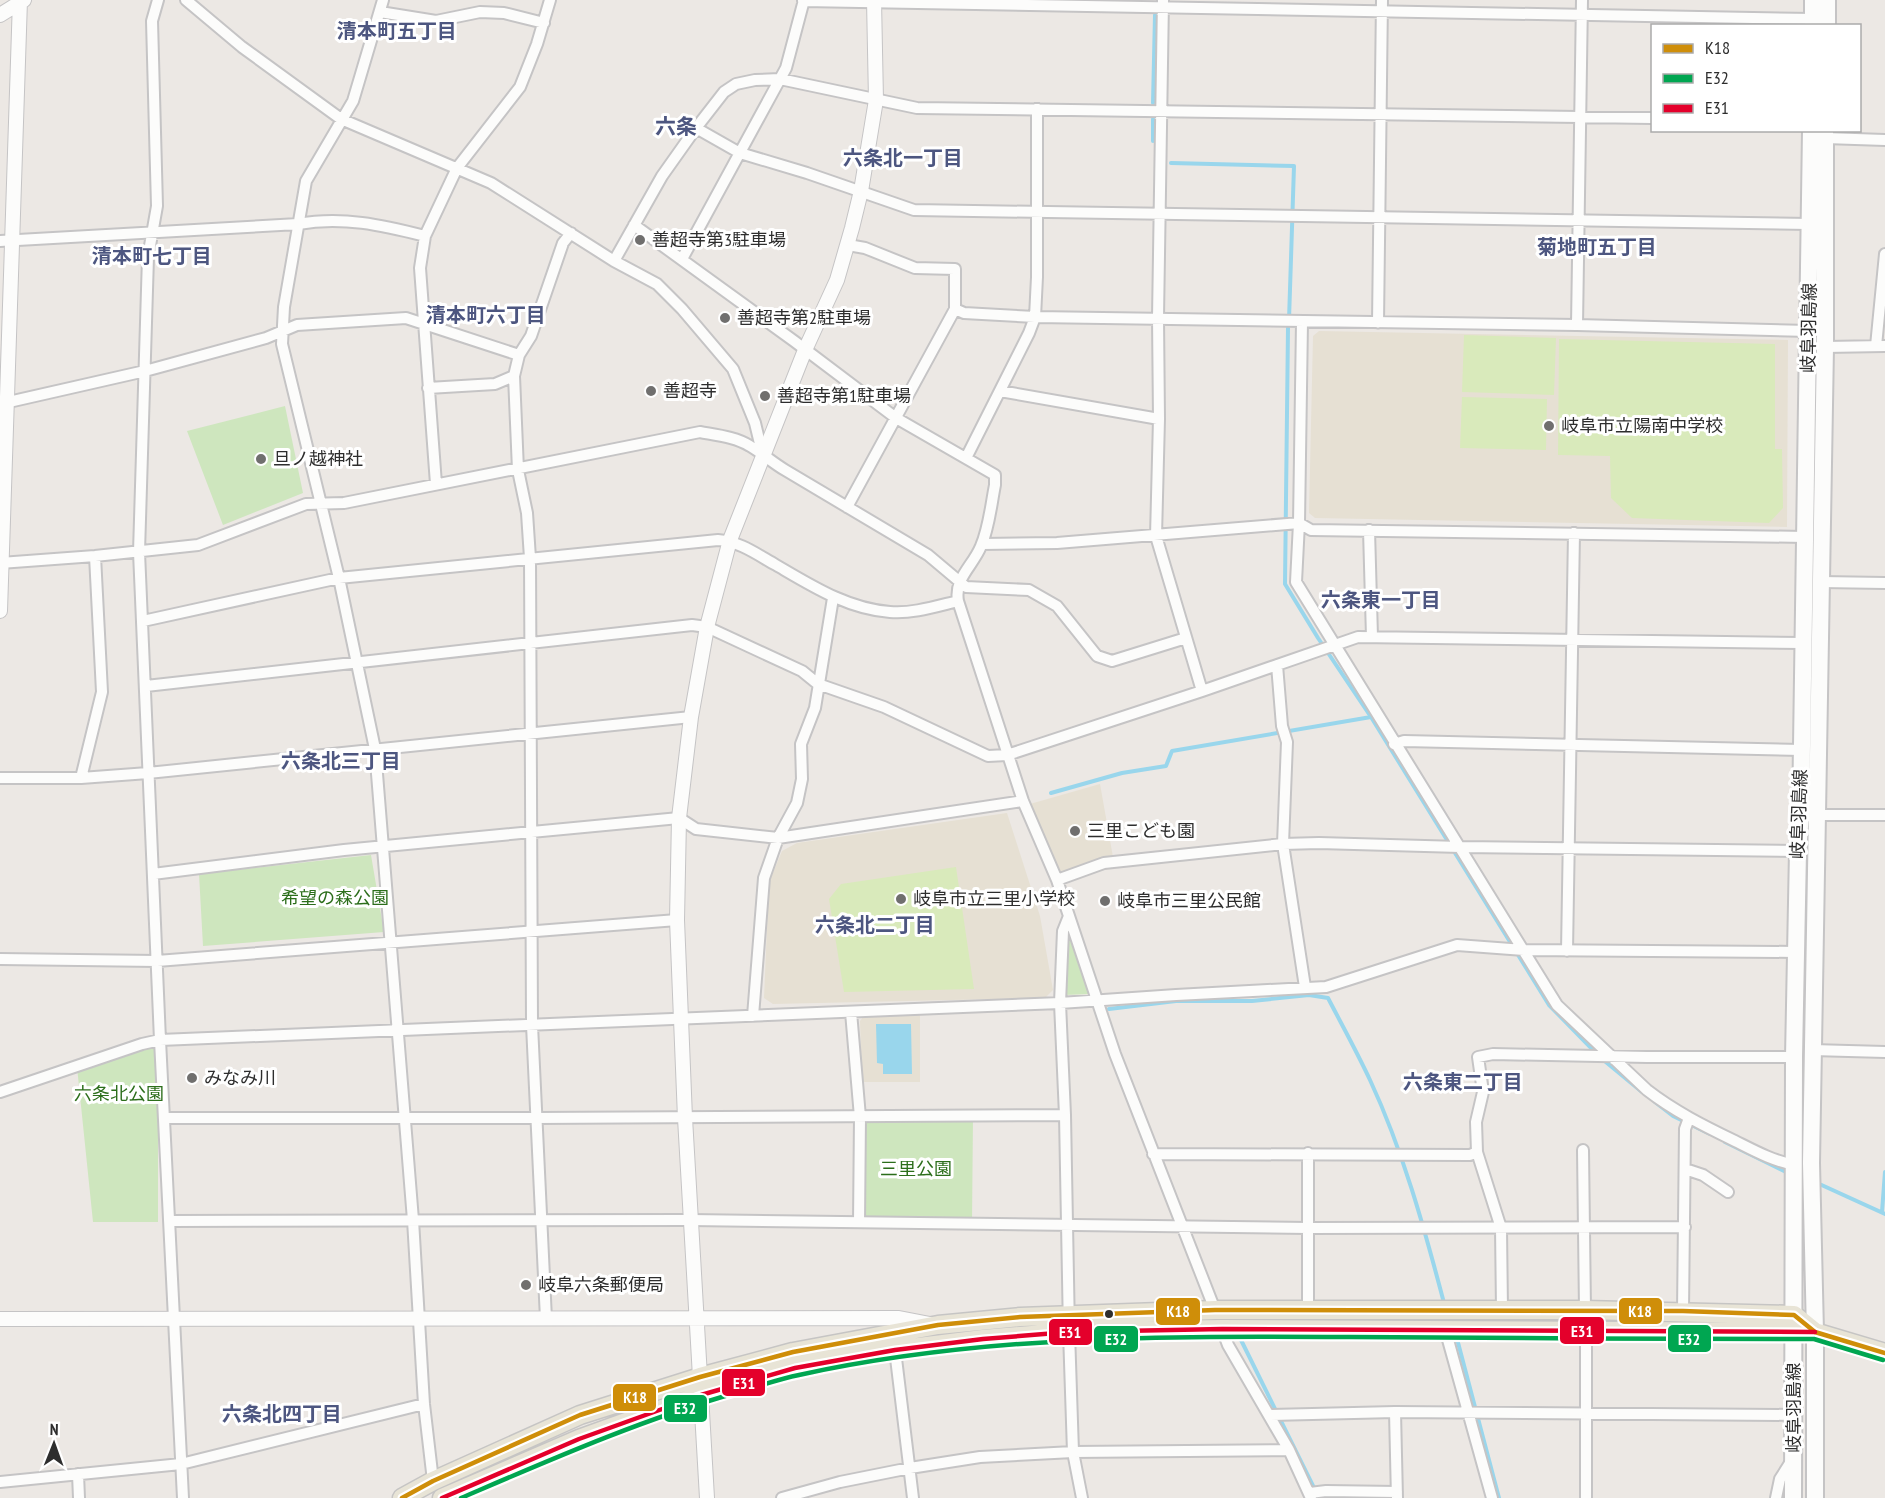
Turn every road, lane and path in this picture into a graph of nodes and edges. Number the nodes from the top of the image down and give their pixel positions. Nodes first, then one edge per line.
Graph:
1 (158, 0) edge
2 (186, 0) edge
3 (383, 0) edge
4 (550, 0) edge
5 (1582, 0) edge
6 (1813, 0) edge
7 (1827, 0) edge
8 (22, 1) edge
9 (803, 1) edge
10 (874, 1) edge
11 (1037, 3) edge
12 (1163, 4) edge
13 (1382, 6) edge
14 (380, 12) junction
15 (0, 15) edge
16 (1582, 15) junction
17 (544, 23) junction
18 (1818, 23) edge
19 (780, 79) junction
20 (876, 100) junction
21 (1037, 109) junction
22 (1161, 111) junction
23 (1381, 114) junction
24 (1580, 117) junction
25 (341, 118) junction
26 (1651, 118) edge
27 (696, 128) junction
28 (1820, 133) edge
29 (1885, 140) edge
30 (740, 153) junction
31 (457, 168) junction
32 (861, 191) junction
33 (1036, 212) junction
34 (1160, 214) junction
35 (1379, 217) junction
36 (1579, 221) junction
37 (298, 224) junction
38 (1809, 224) junction
39 (634, 225) junction
40 (154, 232) junction
41 (571, 233) junction
42 (425, 236) junction
43 (6, 241) edge
44 (848, 244) junction
45 (1885, 254) edge
46 (682, 260) junction
47 (614, 261) junction
48 (955, 309) junction
49 (1035, 317) junction
50 (1158, 318) junction
51 (423, 322) junction
52 (1302, 322) junction
53 (1378, 323) junction
54 (1577, 325) junction
55 (282, 331) junction
56 (1809, 331) junction
57 (1880, 346) edge
58 (1825, 347) junction
59 (805, 350) junction
60 (519, 355) junction
61 (145, 371) junction
62 (514, 376) junction
63 (428, 388) junction
64 (1000, 391) junction
65 (4, 404) edge
66 (896, 418) junction
67 (1159, 419) junction
68 (763, 456) junction
69 (966, 458) junction
70 (518, 470) junction
71 (436, 484) junction
72 (321, 504) junction
73 (847, 507) junction
74 (1299, 523) junction
75 (1369, 530) junction
76 (1574, 533) junction
77 (1156, 536) junction
78 (1805, 537) junction
79 (730, 540) junction
80 (982, 544) junction
81 (139, 552) junction
82 (95, 556) junction
83 (530, 558) junction
84 (1, 563) edge
85 (339, 578) junction
86 (959, 582) junction
87 (1821, 582) junction
88 (1885, 583) edge
89 (833, 598) junction
90 (958, 601) junction
91 (0, 611) edge
92 (143, 621) junction
93 (707, 627) junction
94 (1372, 637) junction
95 (1186, 638) junction
96 (1572, 641) junction
97 (531, 643) junction
98 (1802, 644) junction
99 (1336, 645) junction
100 (357, 662) junction
101 (1277, 665) junction
102 (818, 684) junction
103 (146, 686) junction
104 (1202, 691) junction
105 (691, 717) junction
106 (531, 734) junction
107 (1394, 744) junction
108 (1570, 744) junction
109 (375, 750) junction
110 (1801, 750) junction
111 (1007, 755) junction
112 (148, 773) junction
113 (0, 778) edge
114 (81, 778) junction
115 (1023, 801) junction
116 (1809, 815) junction
117 (1885, 815) edge
118 (680, 818) junction
119 (533, 832) junction
120 (778, 838) junction
121 (1283, 844) junction
122 (382, 847) junction
123 (1461, 847) junction
124 (1569, 848) junction
125 (1797, 851) junction
126 (153, 874) junction
127 (1057, 880) junction
128 (1069, 916) junction
129 (677, 920) junction
130 (532, 932) junction
131 (390, 943) junction
132 (1524, 950) junction
133 (1567, 951) junction
134 (1796, 952) junction
135 (0, 959) edge
136 (157, 961) junction
137 (1305, 987) junction
138 (1096, 1000) junction
139 (1060, 1003) junction
140 (851, 1012) junction
141 (753, 1016) junction
142 (681, 1019) junction
143 (532, 1025) junction
144 (397, 1030) junction
145 (160, 1040) junction
146 (1812, 1050) junction
147 (1885, 1052) edge
148 (1612, 1056) junction
149 (1794, 1057) junction
150 (0, 1092) edge
151 (1065, 1115) junction
152 (860, 1117) junction
153 (164, 1118) junction
154 (404, 1118) junction
155 (536, 1118) junction
156 (685, 1118) junction
157 (1689, 1118) junction
158 (1583, 1150) dead end
159 (1477, 1152) junction
160 (1308, 1153) junction
161 (1153, 1154) junction
162 (1795, 1165) junction
163 (1685, 1169) junction
164 (1728, 1192) dead end
165 (412, 1220) junction
166 (541, 1220) junction
167 (690, 1220) junction
168 (170, 1221) junction
169 (859, 1222) junction
170 (1068, 1224) junction
171 (1183, 1227) junction
172 (1685, 1227) junction
173 (1308, 1228) junction
174 (1501, 1228) junction
175 (1584, 1228) junction
176 (1215, 1310) junction
177 (1308, 1310) junction
178 (1502, 1310) junction
179 (1585, 1310) junction
180 (1683, 1311) junction
181 (419, 1318) junction
182 (696, 1318) junction
183 (0, 1319) edge
184 (174, 1319) junction
185 (546, 1319) junction
186 (1069, 1323) junction
187 (1795, 1324) junction
188 (938, 1325) junction
189 (1222, 1329) junction
190 (1445, 1329) junction
191 (1586, 1331) junction
192 (1815, 1332) junction
193 (895, 1350) junction
194 (1885, 1353) edge
195 (700, 1386) junction
196 (424, 1404) junction
197 (1395, 1412) junction
198 (1468, 1414) junction
199 (1586, 1414) junction
200 (1271, 1415) junction
201 (1795, 1415) junction
202 (1289, 1450) junction
203 (1073, 1452) junction
204 (1794, 1455) junction
205 (181, 1464) junction
206 (910, 1468) junction
207 (78, 1474) junction
208 (433, 1481) junction
209 (0, 1482) edge
210 (1397, 1495) edge
211 (1310, 1496) edge
212 (79, 1498) edge
213 (183, 1498) edge
214 (402, 1498) edge
215 (442, 1498) edge
216 (707, 1498) edge
217 (782, 1498) edge
218 (913, 1498) edge
219 (1082, 1498) edge
220 (1492, 1498) edge
221 (1586, 1498) edge
222 (1776, 1498) edge
223 (1793, 1498) edge
224 (1815, 1498) edge

1 - 40 street
2 - 25 street
3 - 14 street
4 - 17 street
5 - 16 street
6 - 18 main road
7 - 18 main road
8 - 15 street
8 - 43 street
9 - 10 street
9 - 19 street
10 - 11 street
10 - 20 street
11 - 12 street
12 - 13 street
12 - 22 street
13 - 16 street
13 - 23 street
14 - 17 street
14 - 25 street
16 - 18 street
16 - 24 street
17 - 31 street
19 - 20 street
19 - 27 street
19 - 30 street
20 - 21 street
20 - 32 street
21 - 22 street
21 - 33 street
22 - 23 street
22 - 34 street
23 - 24 street
23 - 35 street
24 - 26 street
24 - 36 street
25 - 31 street
25 - 37 street
27 - 30 street
27 - 39 street
28 - 29 street
28 - 38 main road, 岐阜羽島線
28 - 58 main road, 岐阜羽島線
30 - 32 street
30 - 46 street
31 - 41 street
31 - 42 street
32 - 33 street
32 - 44 street
33 - 34 street
33 - 49 street
34 - 35 street
34 - 50 street
35 - 36 street
35 - 53 street
36 - 38 street
36 - 54 street
37 - 40 street
37 - 42 street
37 - 55 street
38 - 56 main road, 岐阜羽島線
39 - 46 street
39 - 47 street
40 - 43 street
40 - 61 street
41 - 47 street
41 - 60 street
42 - 51 street
43 - 65 street
44 - 48 street
44 - 59 street
45 - 57 street
46 - 59 street
47 - 68 street
48 - 49 street
48 - 66 street
49 - 50 street
49 - 64 street
50 - 52 street
50 - 67 street
51 - 55 street
51 - 60 street
51 - 63 street
52 - 53 street
52 - 74 street
53 - 54 street
54 - 56 street
55 - 61 street
55 - 72 street
56 - 78 main road, 岐阜羽島線
57 - 58 street
58 - 87 main road, 岐阜羽島線
59 - 66 street
59 - 68 street
60 - 62 street
61 - 65 street
61 - 81 street
62 - 63 street
62 - 70 street
63 - 71 street
64 - 67 street
64 - 69 street
65 - 84 street
66 - 69 street
66 - 73 street
67 - 77 street
68 - 70 street
68 - 73 street
68 - 79 street
69 - 80 street
70 - 71 street
70 - 83 street
71 - 72 street
72 - 81 street
72 - 85 street
73 - 86 street
74 - 75 street
74 - 77 street
74 - 99 street
75 - 76 street
75 - 94 street
76 - 78 street
76 - 96 street
77 - 80 street
77 - 95 street
78 - 98 main road, 岐阜羽島線
79 - 83 street
79 - 89 street
79 - 93 street
80 - 86 street
81 - 82 street
81 - 92 street
82 - 84 street
82 - 114 street
83 - 85 street
83 - 97 street
84 - 91 street
85 - 92 street
85 - 100 street
86 - 90 street
86 - 95 street
87 - 88 street
87 - 116 main road, 岐阜羽島線
89 - 90 street
89 - 102 street
90 - 111 street
92 - 103 street
93 - 97 street
93 - 102 street
93 - 105 street
94 - 96 street
94 - 99 street
95 - 104 street
96 - 98 street
96 - 108 street
97 - 100 street
97 - 106 street
98 - 110 main road, 岐阜羽島線
99 - 101 street
99 - 107 street
100 - 103 street
100 - 109 street
101 - 104 street
101 - 121 street
102 - 111 street
102 - 120 street
103 - 112 street
104 - 111 street
105 - 106 street
105 - 118 street
106 - 109 street
106 - 119 street
107 - 108 street
107 - 123 street
108 - 110 street
108 - 124 street
109 - 112 street
109 - 122 street
110 - 116 main road, 岐阜羽島線
111 - 115 street
112 - 114 street
112 - 126 street
113 - 114 street
115 - 120 street
115 - 127 street
116 - 117 street
116 - 125 main road, 岐阜羽島線
116 - 146 main road, 岐阜羽島線
118 - 119 street
118 - 120 street
118 - 129 street
119 - 122 street
119 - 130 street
120 - 141 street
121 - 123 street
121 - 127 street
121 - 137 street
122 - 126 street
122 - 131 street
123 - 124 street
123 - 132 street
124 - 125 street
124 - 133 street
125 - 134 main road, 岐阜羽島線
126 - 136 street
127 - 128 street
128 - 138 street
128 - 139 street
129 - 130 street
129 - 142 street
130 - 131 street
130 - 143 street
131 - 136 street
131 - 144 street
132 - 133 street
132 - 137 street
132 - 148 street
133 - 134 street
134 - 149 main road, 岐阜羽島線
135 - 136 street
136 - 145 street
137 - 138 street
138 - 139 street
138 - 161 street
139 - 140 street
139 - 151 street
140 - 141 street
140 - 152 street
141 - 142 street
142 - 143 street
142 - 156 street
143 - 144 street
143 - 155 street
144 - 145 street
144 - 154 street
145 - 150 street
145 - 153 street
146 - 147 street
146 - 192 main road, 岐阜羽島線
148 - 149 street
148 - 157 street
148 - 159 street
149 - 162 main road, 岐阜羽島線
151 - 152 street
151 - 170 street
152 - 156 street
152 - 169 street
153 - 154 street
153 - 168 street
154 - 155 street
154 - 165 street
155 - 156 street
155 - 166 street
156 - 167 street
157 - 162 street
157 - 163 street
158 - 175 street
159 - 160 street
159 - 174 street
160 - 161 street
160 - 173 street
161 - 171 street
162 - 187 main road, 岐阜羽島線
163 - 164 street
163 - 172 street
165 - 166 street
165 - 168 street
165 - 181 street
166 - 167 street
166 - 185 street
167 - 169 street
167 - 182 street
168 - 184 street
169 - 170 street
170 - 171 street
170 - 186 street
171 - 173 street
171 - 176 street
172 - 175 street
172 - 180 street
173 - 174 street
173 - 177 street
174 - 175 street
174 - 178 street
175 - 179 street
176 - 177 main road
176 - 186 main road
177 - 178 main road
178 - 179 main road
179 - 180 main road
180 - 187 main road
181 - 184 street
181 - 185 street
181 - 196 street
182 - 185 street
182 - 188 street
182 - 195 street
183 - 184 street
184 - 205 street
186 - 188 main road
186 - 189 main road
186 - 193 main road
186 - 203 street
187 - 191 main road
187 - 192 main road
187 - 201 main road, 岐阜羽島線
188 - 195 main road
189 - 190 main road
189 - 200 street
190 - 191 main road
190 - 198 street
191 - 199 street
192 - 194 main road
192 - 224 main road, 岐阜羽島線
193 - 195 main road
193 - 206 street
195 - 208 main road
195 - 215 main road
195 - 216 street
196 - 205 street
196 - 208 street
197 - 198 street
197 - 200 street
197 - 210 street
198 - 199 street
198 - 220 street
199 - 201 street
199 - 221 street
200 - 202 street
201 - 204 main road, 岐阜羽島線
202 - 203 street
202 - 211 street
203 - 206 street
203 - 219 street
204 - 222 street
204 - 223 main road, 岐阜羽島線
205 - 207 street
205 - 213 street
206 - 217 street
206 - 218 street
207 - 209 street
207 - 212 street
208 - 214 main road
210 - 211 street

